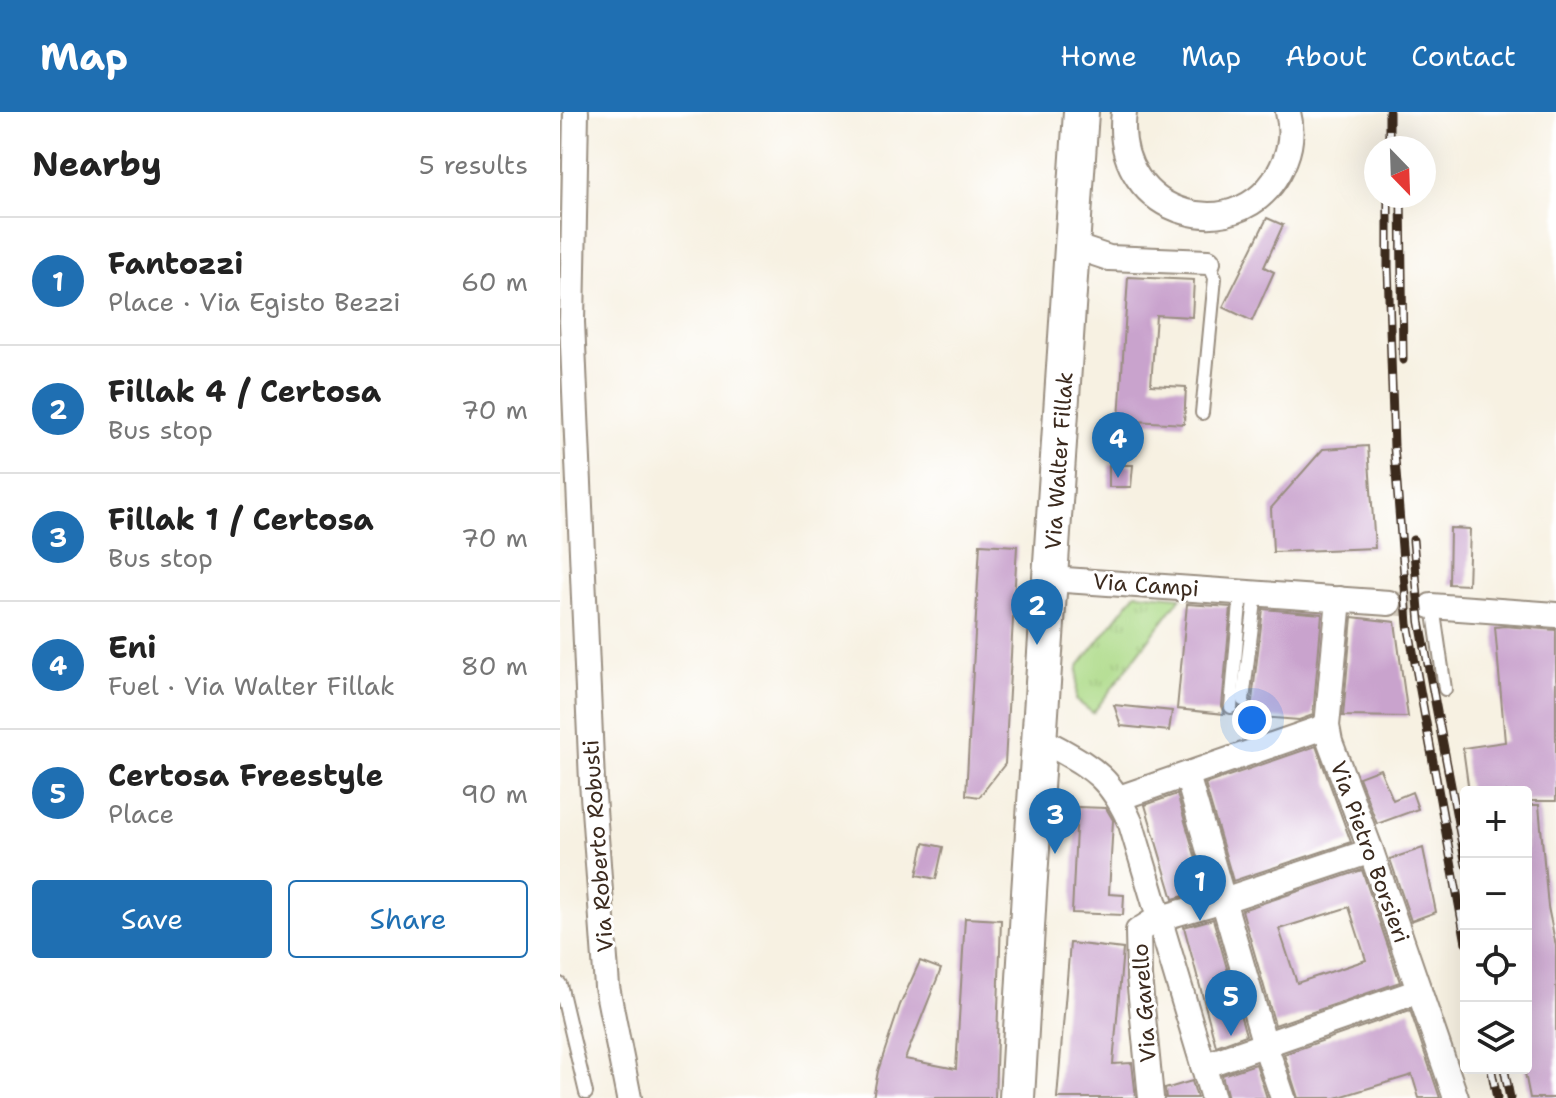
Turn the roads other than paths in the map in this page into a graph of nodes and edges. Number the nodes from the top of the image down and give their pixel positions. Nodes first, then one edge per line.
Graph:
1 (576, 112) edge
2 (1081, 112) edge
3 (1124, 112) edge
4 (1288, 112) edge
5 (1073, 246) junction
6 (1208, 262) joint
7 (1202, 413) dead end
8 (1051, 579) junction
9 (1248, 592) junction
10 (1339, 599) junction
11 (1389, 603) tunnel mouth
12 (1432, 606) joint
13 (1556, 615) edge
14 (1445, 689) dead end
15 (1243, 700) dead end
16 (1231, 707) dead end
17 (1327, 726) junction
18 (1041, 739) junction
19 (1187, 775) junction
20 (1119, 798) junction
21 (1371, 851) junction
22 (1224, 900) junction
23 (1157, 919) junction
24 (560, 984) edge
25 (1419, 991) junction
26 (1265, 1045) junction
27 (1203, 1066) junction
28 (586, 1093) dead end
29 (629, 1098) edge
30 (1017, 1098) edge
31 (1151, 1098) edge
32 (1213, 1098) edge
33 (1283, 1098) edge
34 (1456, 1098) edge

1 - 29 street, Via Roberto Robusti
2 - 5 main road, Via Walter Fillak
3 - 4 street
5 - 6 street
5 - 8 main road, Via Walter Fillak
6 - 7 lane
8 - 9 street, Via Campi
8 - 18 main road, Via Walter Fillak
9 - 10 street, Via Campi
9 - 15 lane
9 - 16 lane
10 - 11 street, Via Campi
10 - 17 street, Via Pietro Borsieri
12 - 13 street
12 - 14 lane
17 - 19 street
17 - 21 street, Via Pietro Borsieri
18 - 20 street
18 - 30 main road, Via Walter Fillak
19 - 20 street
19 - 22 street
20 - 23 street
21 - 22 street
21 - 25 street, Via Pietro Borsieri
22 - 23 street
22 - 26 street
23 - 27 street
23 - 31 street, Via Garello
24 - 28 lane
25 - 26 street
25 - 34 street, Via Pietro Borsieri
26 - 27 street
26 - 33 street
27 - 32 street

